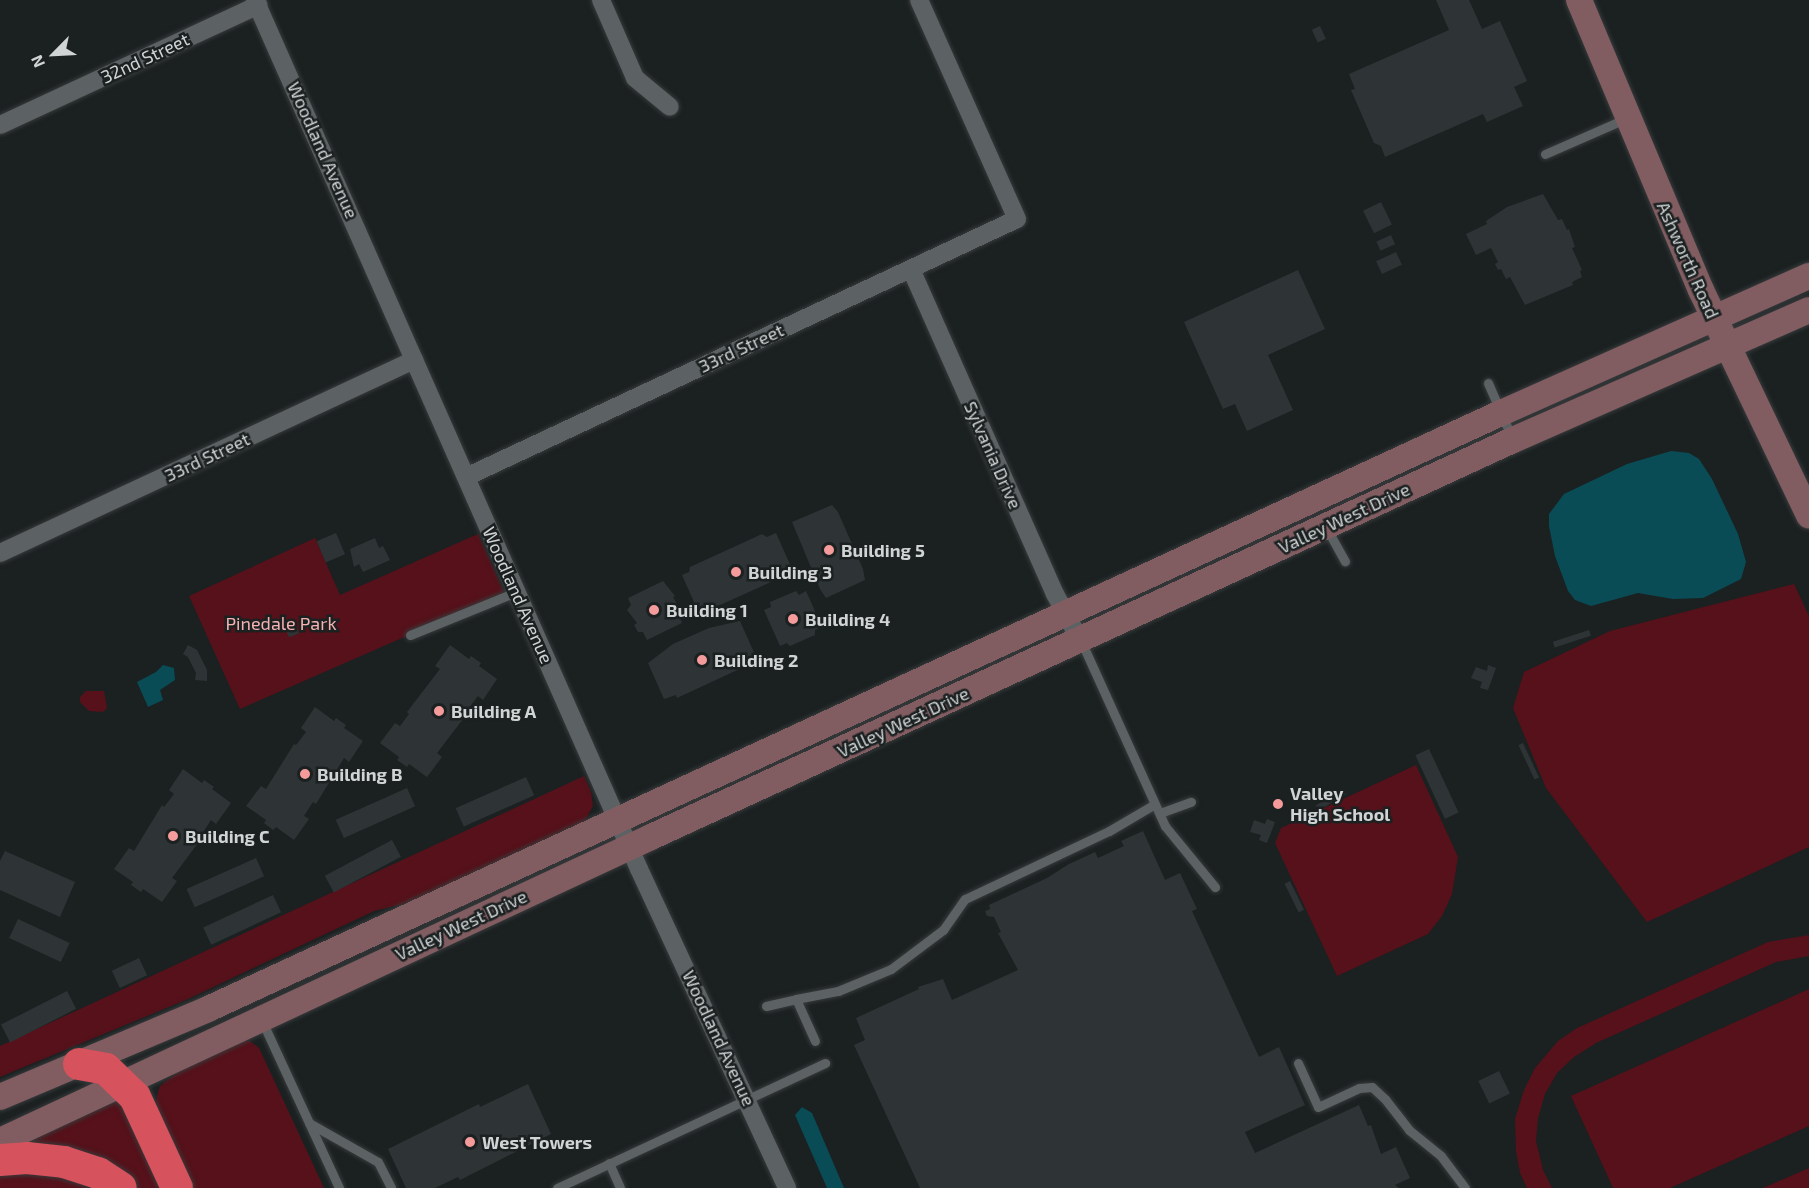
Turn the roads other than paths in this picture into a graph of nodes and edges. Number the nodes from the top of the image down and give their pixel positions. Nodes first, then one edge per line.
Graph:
1 (601, 0) edge
2 (919, 0) edge
3 (1579, 0) edge
4 (257, 3) edge
5 (670, 108) dead end
6 (1627, 118) junction
7 (0, 125) edge
8 (1545, 154) dead end
9 (911, 269) junction
10 (1809, 276) edge
11 (1809, 310) edge
12 (1715, 319) junction
13 (1728, 347) junction
14 (414, 360) junction
15 (1488, 383) dead end
16 (1501, 412) junction
17 (1513, 440) junction
18 (466, 477) junction
19 (1809, 515) edge
20 (1326, 527) junction
21 (0, 553) edge
22 (1345, 561) dead end
23 (516, 592) junction
24 (1064, 613) junction
25 (410, 635) dead end
26 (1080, 640) junction
27 (1191, 802) dead end
28 (1155, 804) junction
29 (1160, 813) junction
30 (618, 819) junction
31 (630, 847) junction
32 (1215, 887) dead end
33 (796, 999) junction
34 (766, 1006) dead end
35 (260, 1019) junction
36 (815, 1041) dead end
37 (825, 1063) dead end
38 (1298, 1063) dead end
39 (79, 1064) junction
40 (124, 1084) junction
41 (0, 1097) edge
42 (748, 1100) junction
43 (309, 1122) junction
44 (0, 1142) edge
45 (0, 1160) edge
46 (609, 1163) junction
47 (120, 1188) edge
48 (177, 1188) edge
49 (339, 1188) edge
50 (391, 1188) edge
51 (557, 1188) edge
52 (620, 1188) edge
53 (787, 1188) edge
54 (1465, 1188) edge

1 - 5 street
2 - 9 street, 33rd Street
3 - 6 main road, Ashworth Road
4 - 7 street, 32nd Street
4 - 14 street, Woodland Avenue
6 - 8 lane
6 - 12 main road, Ashworth Road
9 - 18 street, 33rd Street
9 - 24 street, Sylvania Drive
10 - 12 main road, Valley West Drive
11 - 13 main road, Valley West Drive
12 - 13 main road, Ashworth Road
12 - 16 main road, Valley West Drive
13 - 17 main road, Valley West Drive
13 - 19 main road, Ashworth Road
14 - 18 street, Woodland Avenue
14 - 21 street, 33rd Street
15 - 16 lane
16 - 17 lane
16 - 24 main road, Valley West Drive
17 - 20 main road, Valley West Drive
18 - 23 street, Woodland Avenue
20 - 22 lane
20 - 26 main road, Valley West Drive
23 - 25 lane
23 - 30 street, Woodland Avenue
24 - 26 street, Sylvania Drive
24 - 30 main road, Valley West Drive
26 - 28 lane
26 - 31 main road, Valley West Drive
27 - 29 lane
28 - 29 lane
28 - 33 lane
29 - 32 lane
30 - 31 street, Woodland Avenue
30 - 39 main road, Valley West Drive
31 - 35 main road, Valley West Drive
31 - 42 street, Woodland Avenue
33 - 34 lane
33 - 36 lane
35 - 40 main road, Valley West Drive
35 - 43 lane
37 - 42 lane
38 - 54 lane
39 - 40 highway
39 - 41 main road, Valley West Drive
40 - 44 main road, Valley West Drive
40 - 48 highway
42 - 46 lane
42 - 53 street, Woodland Avenue
43 - 49 lane
43 - 50 lane
45 - 47 highway
46 - 51 lane
46 - 52 lane

